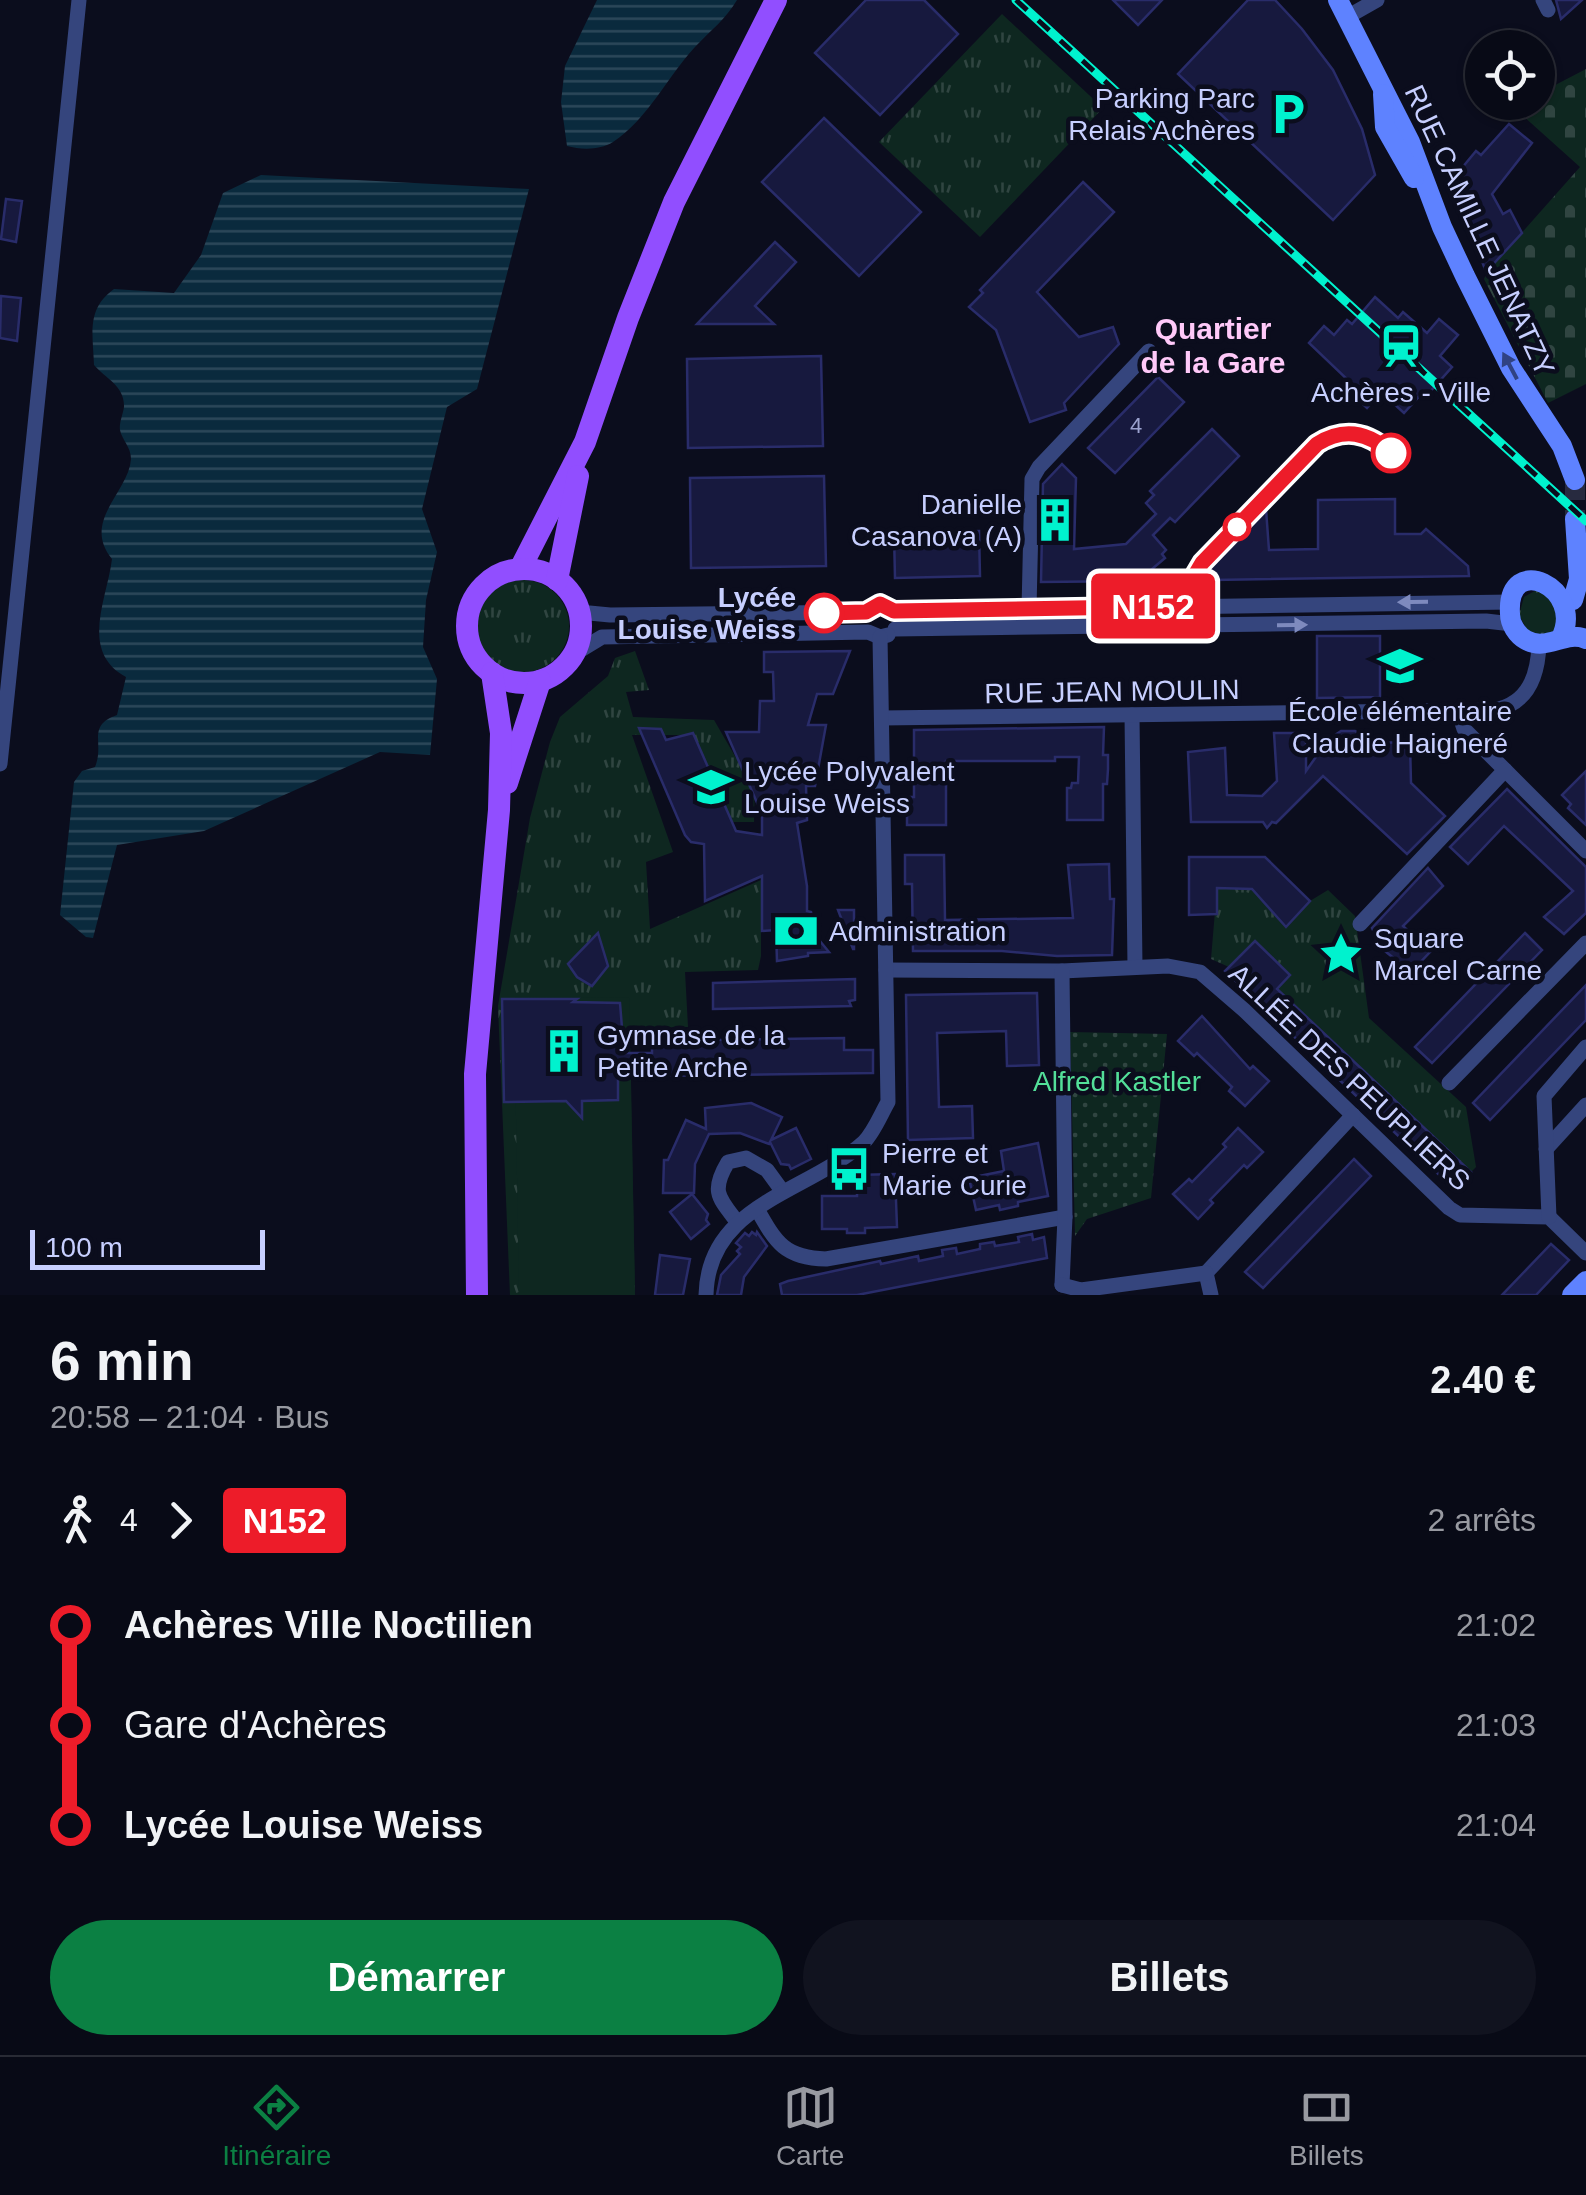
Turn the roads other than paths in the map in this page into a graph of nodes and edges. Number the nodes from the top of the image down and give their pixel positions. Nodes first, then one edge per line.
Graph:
1 (78, 0) edge
2 (776, 0) edge
3 (1378, 0) edge
4 (1342, 8) edge
5 (1149, 351) dead end
6 (585, 442) junction
7 (1575, 480) tunnel mouth
8 (1576, 519) tunnel mouth
9 (520, 570) junction
10 (557, 580) junction
11 (1511, 602) junction
12 (1577, 605) edge
13 (1193, 606) junction
14 (1029, 609) junction
15 (894, 611) junction
16 (579, 612) junction
17 (866, 612) junction
18 (1512, 624) junction
19 (1194, 626) junction
20 (881, 633) junction
21 (1561, 638) junction
22 (1586, 638) edge
23 (1539, 644) junction
24 (574, 654) junction
25 (492, 673) junction
26 (540, 681) junction
27 (1458, 711) junction
28 (1132, 715) junction
29 (882, 718) junction
30 (0, 764) edge
31 (1505, 770) junction
32 (499, 810) junction
33 (1586, 851) edge
34 (1360, 924) dead end
35 (1586, 943) edge
36 (1135, 968) junction
37 (886, 970) junction
38 (1062, 971) junction
39 (1586, 1047) edge
40 (1449, 1084) dead end
41 (1586, 1105) edge
42 (1354, 1114) junction
43 (1546, 1149) junction
44 (783, 1192) junction
45 (757, 1209) junction
46 (1065, 1217) junction
47 (1549, 1217) junction
48 (738, 1223) junction
49 (1586, 1252) edge
50 (1206, 1272) junction
51 (1586, 1281) edge
52 (1058, 1290) edge
53 (477, 1295) edge
54 (706, 1295) edge
55 (1211, 1295) edge
56 (1572, 1295) edge

1 - 30 street
2 - 6 main road
3 - 4 street
7 -> 4 street, RUE CAMILLE JENATZY
5 - 14 street
6 - 9 main road
6 - 10 main road
8 - 12 street
9 - 10 main road
9 - 25 main road
10 - 16 main road
11 - 12 street
11 -> 13 street
11 - 18 street
12 - 21 street
13 - 14 street
13 - 19 street
14 - 15 street
15 - 17 street
15 - 20 street
16 - 17 street
16 - 24 main road
17 - 20 street
19 -> 18 street
18 - 23 street
19 - 20 street
20 - 24 street
20 - 29 street
21 - 22 street
21 - 23 street
23 - 27 street, RUE JEAN MOULIN
24 - 26 main road
25 - 26 main road
25 - 32 main road
26 - 32 main road
27 - 28 street, RUE JEAN MOULIN
27 - 31 street
28 - 29 street, RUE JEAN MOULIN
28 - 36 street
29 - 37 street
31 - 33 street
31 - 34 street
32 - 53 main road
35 - 40 street
36 - 38 street, ALLÉE DES PEUPLIERS
36 - 42 street, ALLÉE DES PEUPLIERS
37 - 38 street, ALLÉE DES PEUPLIERS
37 - 44 street
38 - 46 street
39 - 43 street
41 - 43 street
42 - 47 street, ALLÉE DES PEUPLIERS
42 - 50 street
43 - 47 street
44 - 45 street
44 - 48 street
45 - 46 street
45 - 48 street
46 - 52 street
47 - 49 street
48 - 54 street
50 - 52 street
50 - 55 street
51 - 56 street

